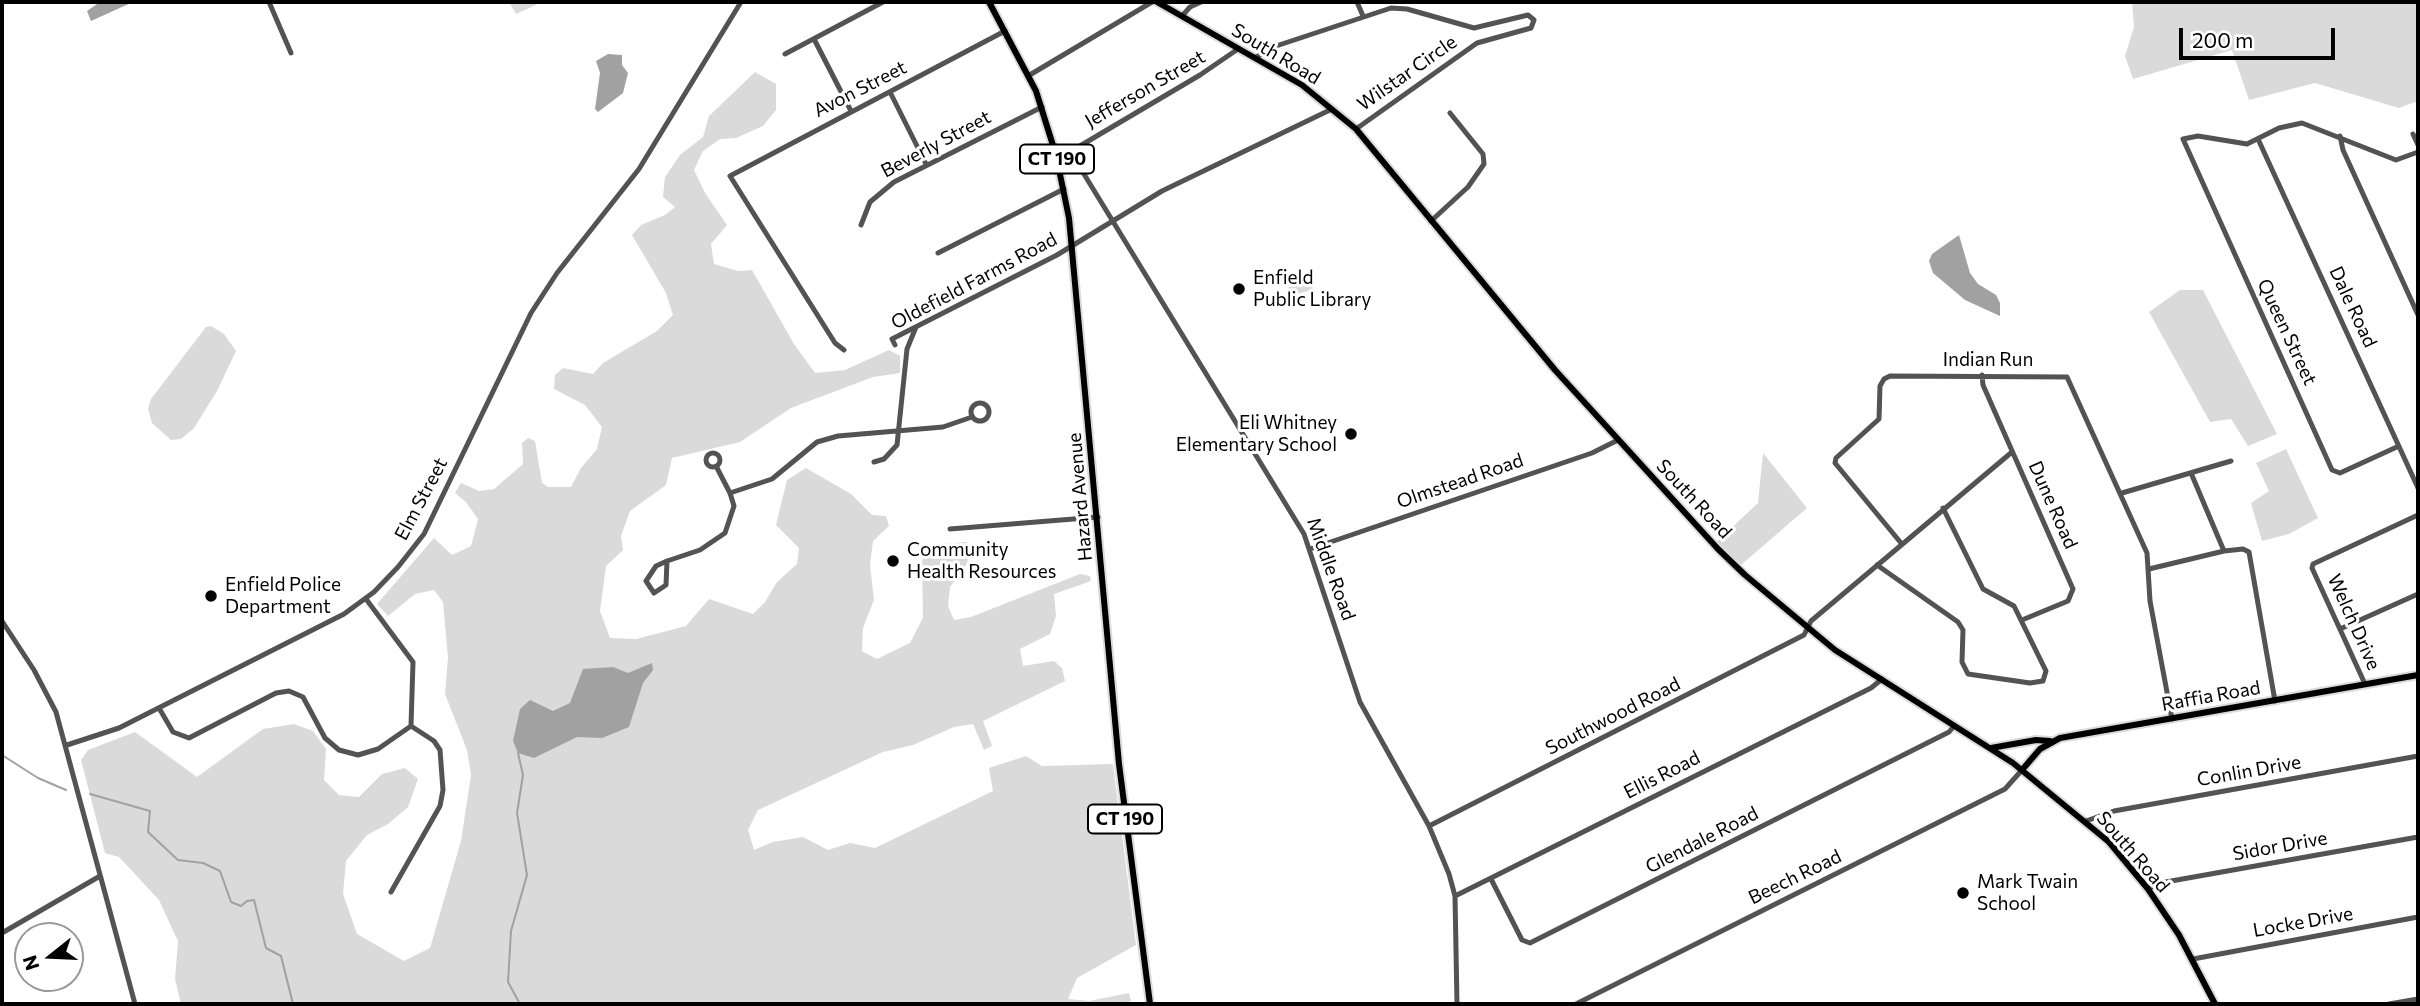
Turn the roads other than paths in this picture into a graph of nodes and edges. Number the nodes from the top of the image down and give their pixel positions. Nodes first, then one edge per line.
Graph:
1 (269, 2) edge
2 (741, 2) edge
3 (883, 2) edge
4 (989, 2) edge
5 (1154, 2) edge
6 (1201, 2) edge
7 (1357, 2) edge
8 (1182, 16) junction
9 (1363, 16) junction
10 (1474, 28) junction
11 (1005, 31) junction
12 (814, 38) junction
13 (1477, 43) junction
14 (1238, 49) junction
15 (291, 54) dead end
16 (785, 54) dead end
17 (1255, 58) junction
18 (1028, 76) junction
19 (890, 92) junction
20 (1042, 107) junction
21 (1332, 109) junction
22 (851, 111) junction
23 (1450, 113) dead end
24 (1356, 129) junction
25 (2413, 134) dead end
26 (2340, 136) junction
27 (2258, 139) junction
28 (2418, 145) edge
29 (2418, 152) edge
30 (1067, 153) junction
31 (1056, 155) junction
32 (926, 164) junction
33 (1064, 189) junction
34 (1112, 220) junction
35 (1432, 221) junction
36 (861, 225) dead end
37 (1072, 246) junction
38 (938, 253) dead end
39 (2418, 315) edge
40 (916, 327) junction
41 (895, 345) dead end
42 (844, 350) dead end
43 (1982, 375) junction
44 (972, 417) dead end
45 (900, 432) junction
46 (1618, 440) junction
47 (2399, 446) junction
48 (2012, 452) junction
49 (2231, 461) dead end
50 (874, 462) dead end
51 (716, 466) dead end
52 (2191, 473) junction
53 (2418, 488) edge
54 (730, 493) junction
55 (2122, 493) junction
56 (1944, 508) junction
57 (2418, 515) edge
58 (1098, 517) junction
59 (950, 529) dead end
60 (1901, 543) junction
61 (1310, 549) junction
62 (2224, 551) junction
63 (667, 561) junction
64 (1877, 565) junction
65 (2149, 569) junction
66 (2418, 594) edge
67 (366, 599) junction
68 (2022, 620) junction
69 (2, 621) edge
70 (1807, 628) junction
71 (2340, 629) junction
72 (2418, 675) edge
73 (1882, 679) junction
74 (2365, 684) junction
75 (2274, 701) junction
76 (159, 708) junction
77 (2172, 719) junction
78 (411, 726) junction
79 (1954, 726) junction
80 (2050, 741) junction
81 (66, 745) junction
82 (1990, 748) junction
83 (2418, 756) edge
84 (2022, 770) junction
85 (2086, 821) junction
86 (1429, 826) junction
87 (2418, 837) edge
88 (100, 876) junction
89 (1491, 879) junction
90 (2148, 889) junction
91 (391, 891) dead end
92 (1455, 896) junction
93 (2418, 917) edge
94 (2, 933) edge
95 (2193, 959) junction
96 (2418, 999) edge
97 (135, 1004) edge
98 (1150, 1004) edge
99 (1457, 1004) edge
100 (1576, 1004) edge
101 (2215, 1004) edge
102 (2389, 1004) edge

1 - 15 street
2 - 67 street, Elm Street
3 - 12 street
4 - 11 main road, Hazard Avenue / CT 190
5 - 8 main road, South Road
5 - 18 street
6 - 8 street
7 - 9 street
8 - 14 main road, South Road
9 - 10 street, Wilstar Circle
9 - 17 street, Wilstar Circle
10 - 13 street, Wilstar Circle
10 - 13 street, Wilstar Circle
11 - 18 main road, Hazard Avenue / CT 190
11 - 19 street, Avon Street
12 - 16 street
12 - 22 street
13 - 24 street, Wilstar Circle
14 - 17 main road, South Road
14 - 30 street, Jefferson Street
17 - 21 main road, South Road
18 - 20 main road, Hazard Avenue / CT 190
19 - 22 street, Avon Street
19 - 32 street
20 - 31 main road, Hazard Avenue / CT 190
20 - 32 street, Beverly Street
21 - 24 main road, South Road
21 - 34 street, Oldefield Farms Road
22 - 42 street, Avon Street
23 - 35 street
24 - 35 main road, South Road
25 - 28 street
26 - 27 street
26 - 29 street
26 - 39 street
27 - 47 street, Dale Road
27 - 47 street, Queen Street
30 - 31 street
30 - 34 street, Middle Road
31 - 33 main road, Hazard Avenue / CT 190
32 - 36 street, Beverly Street
33 - 37 main road, Hazard Avenue / CT 190
33 - 38 street
34 - 37 street, Oldefield Farms Road
34 - 61 street, Middle Road
35 - 46 main road, South Road
37 - 40 street, Oldefield Farms Road
37 - 58 main road, Hazard Avenue / CT 190
40 - 41 street, Oldefield Farms Road
40 - 45 street
43 - 48 street, Dune Road
43 - 55 street, Indian Run
43 - 60 street, Indian Run
44 - 45 street
45 - 50 street
45 - 54 street
46 - 61 street, Olmstead Road
46 - 70 main road, South Road
47 - 53 street, Dale Road
48 - 56 street
48 - 68 street, Dune Road
49 - 52 street
51 - 54 street
52 - 55 street
52 - 62 street
54 - 63 street
55 - 65 street, Indian Run
56 - 60 street
56 - 68 street
57 - 71 street, Welch Drive
58 - 59 street
58 - 98 main road, Hazard Avenue / CT 190
60 - 64 street
61 - 86 street, Middle Road
62 - 65 street
62 - 75 street
63 - 63 street
64 - 68 street
64 - 70 street
65 - 77 street, Indian Run
66 - 71 street
67 - 76 street, Elm Street
67 - 78 street
69 - 81 street
70 - 73 main road, South Road
70 - 86 street, Southwood Road
71 - 74 street, Welch Drive
72 - 74 main road, Raffia Road
73 - 79 main road, South Road
73 - 89 street, Ellis Road
74 - 75 main road, Raffia Road
75 - 77 main road, Raffia Road
76 - 78 street
76 - 81 street, Elm Street
77 - 80 main road, Raffia Road
78 - 91 street
79 - 82 main road, South Road
79 - 89 street, Glendale Road
80 - 82 main road, Raffia Road
80 - 84 main road
81 - 88 street
82 - 84 main road, South Road
83 - 85 street, Conlin Drive
84 - 85 main road, South Road
84 - 100 street, Beech Road
85 - 90 main road, South Road
86 - 92 street, Middle Road
87 - 90 street, Sidor Drive
88 - 94 street
88 - 97 street
89 - 92 street, Ellis Road
90 - 95 main road, South Road
92 - 99 street, Middle Road
93 - 95 street, Locke Drive
95 - 101 main road, South Road
96 - 102 street

